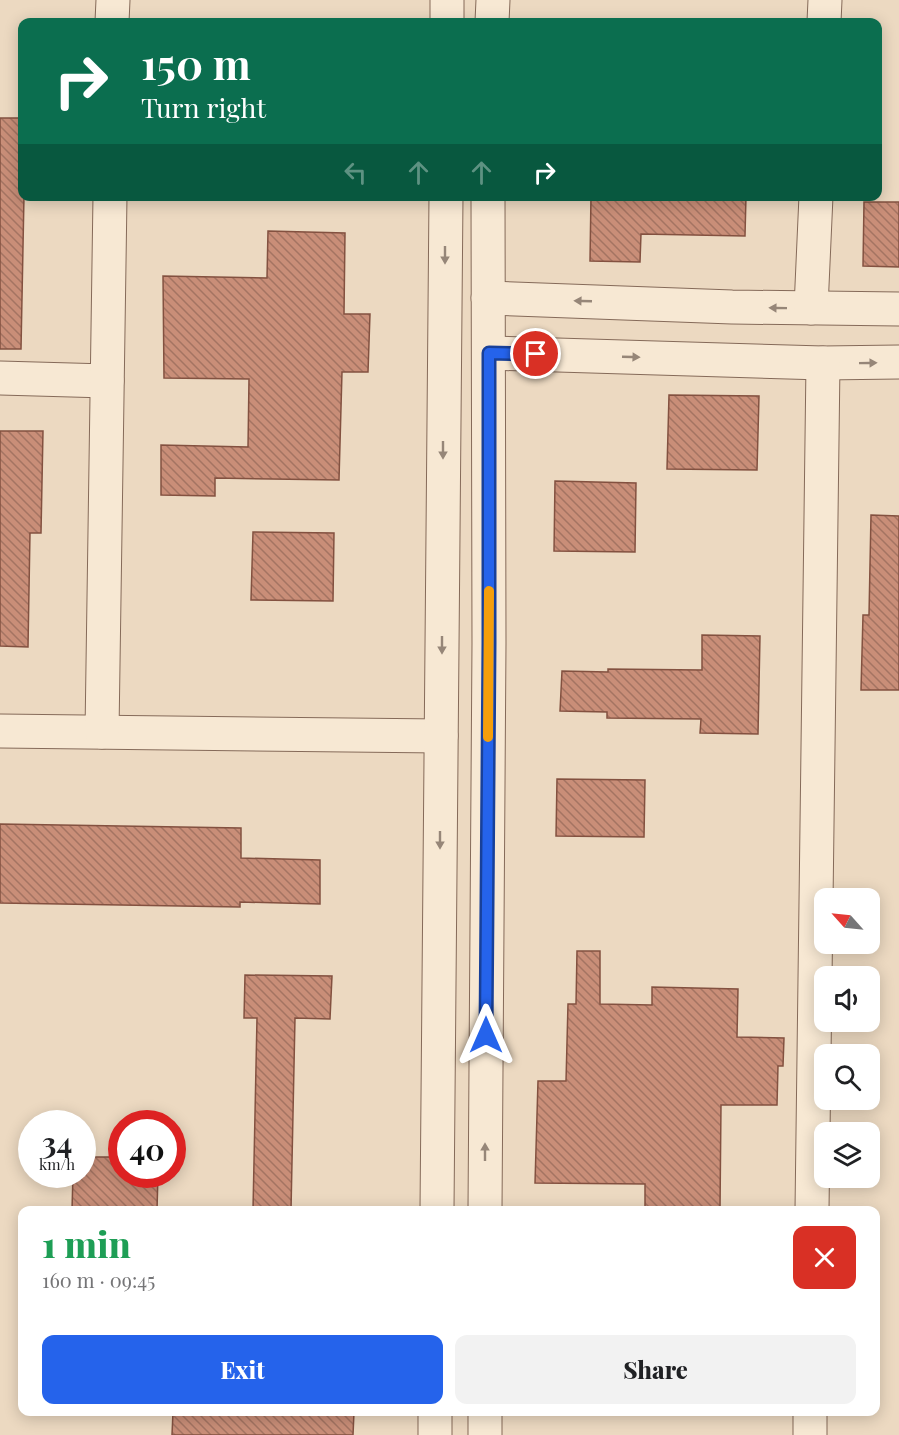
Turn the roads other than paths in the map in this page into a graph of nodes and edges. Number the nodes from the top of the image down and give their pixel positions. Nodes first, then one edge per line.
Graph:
1 (113, 0) edge
2 (447, 0) edge
3 (493, 0) edge
4 (825, 0) edge
5 (112, 18) edge
6 (447, 18) edge
7 (492, 18) edge
8 (824, 18) edge
9 (110, 201) edge
10 (446, 201) edge
11 (488, 201) edge
12 (816, 201) edge
13 (488, 298) junction
14 (811, 308) junction
15 (899, 309) edge
16 (489, 353) junction
17 (899, 362) edge
18 (823, 363) junction
19 (0, 378) edge
20 (107, 381) junction
21 (0, 731) edge
22 (102, 732) junction
23 (441, 736) junction
24 (437, 1206) edge
25 (485, 1206) edge
26 (812, 1206) edge
27 (435, 1416) edge
28 (485, 1416) edge
29 (810, 1416) edge
30 (435, 1435) edge
31 (485, 1435) edge
32 (810, 1435) edge

1 - 5 street
2 - 6 street
3 - 7 street
4 - 8 street
9 - 20 street
10 -> 23 street
11 - 13 street
12 - 14 street
14 -> 13 street
13 - 16 street
14 - 15 street
16 -> 18 street
25 -> 16 street
18 -> 17 street
18 - 26 street
19 - 20 street
20 - 22 street
21 - 22 street
22 - 23 street
23 -> 24 street
27 - 30 street
28 - 31 street
29 - 32 street

